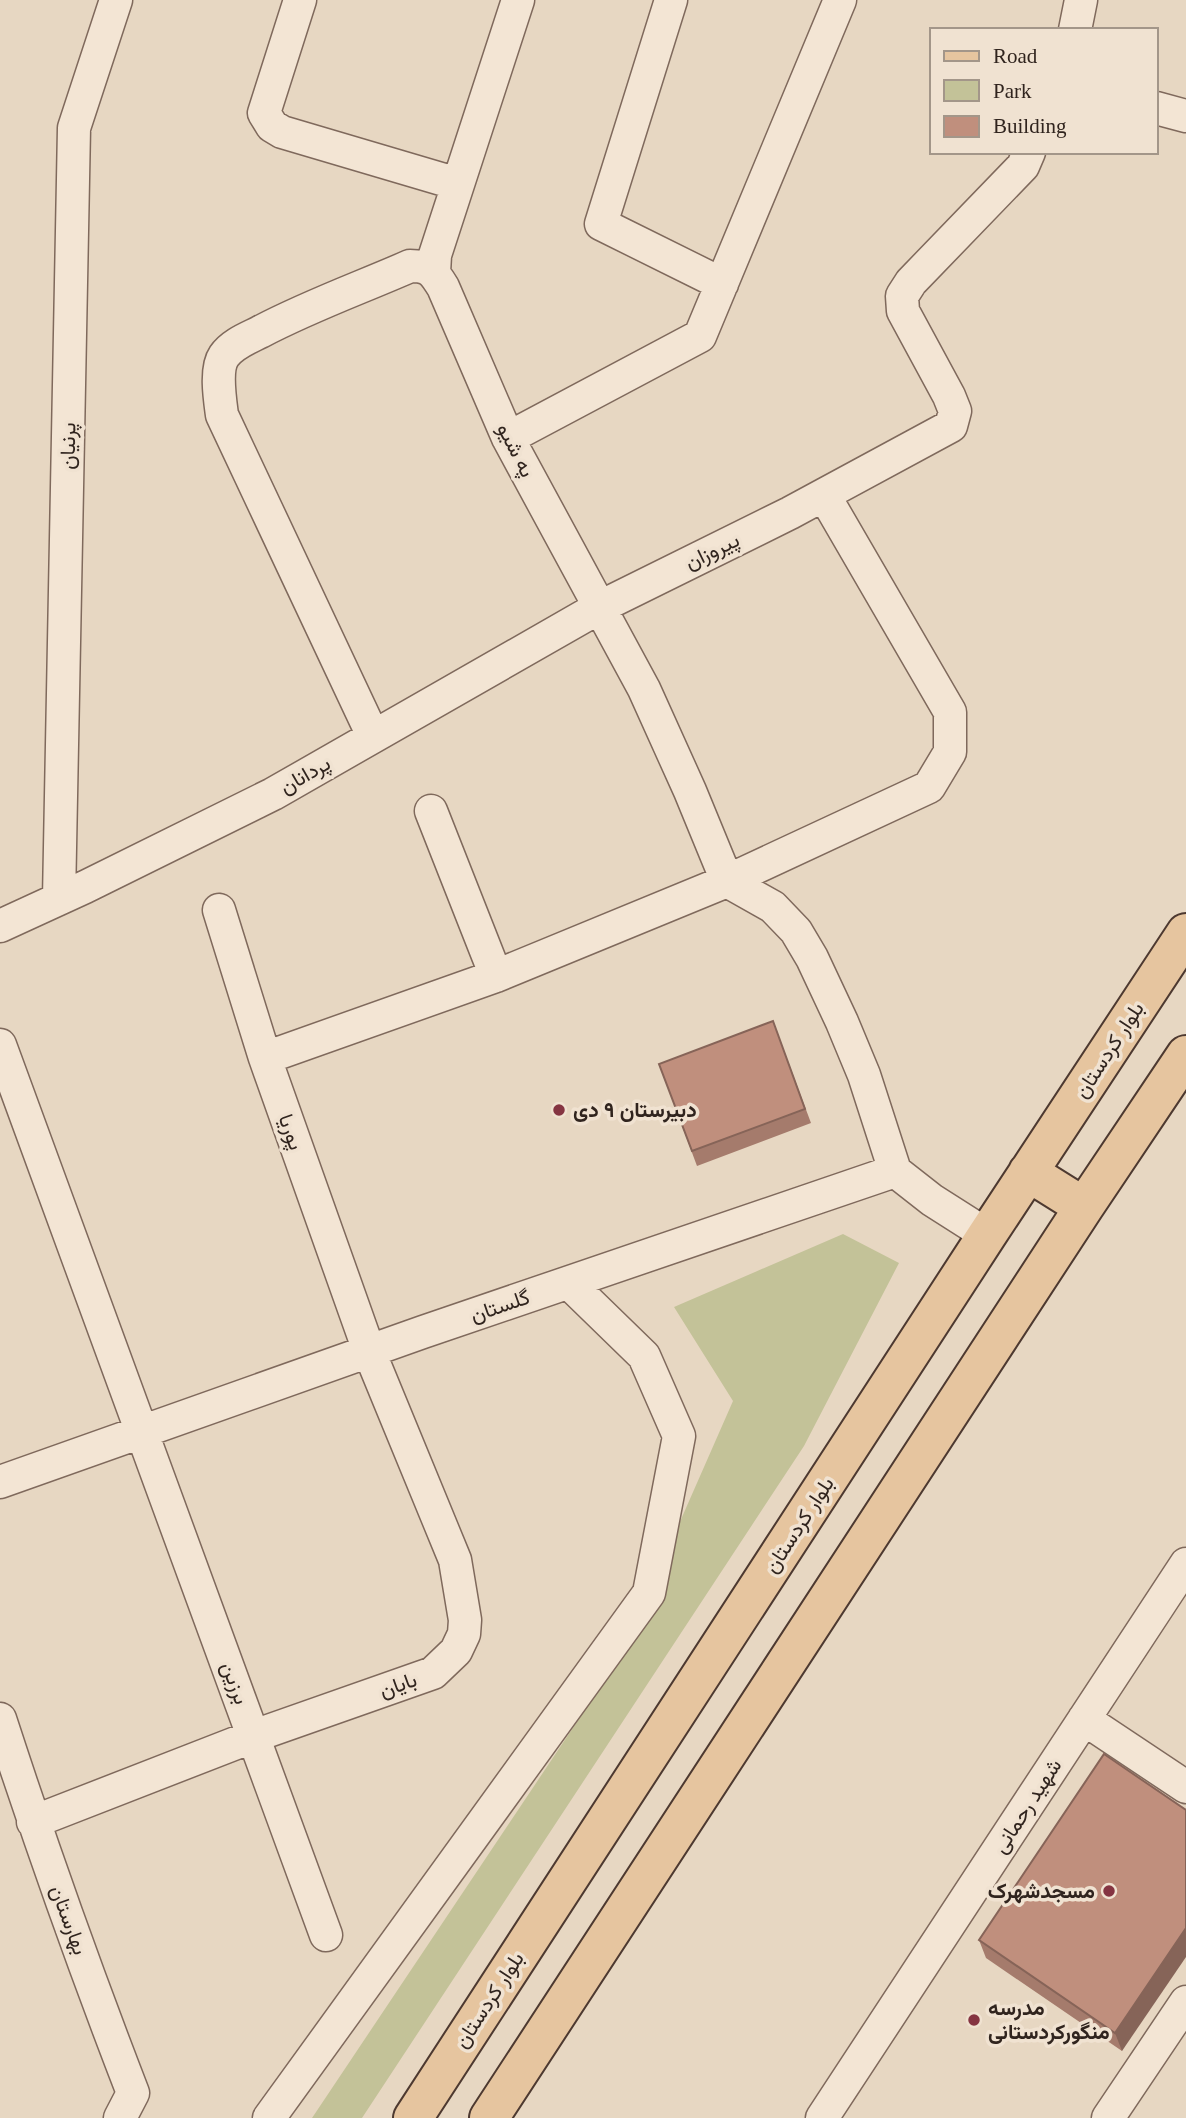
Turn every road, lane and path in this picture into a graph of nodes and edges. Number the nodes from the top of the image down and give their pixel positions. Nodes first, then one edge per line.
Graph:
1 (116, 0) edge
2 (300, 0) edge
3 (518, 0) edge
4 (671, 0) edge
5 (840, 0) edge
6 (1080, 0) edge
7 (1075, 28) edge
8 (1158, 109) edge
9 (1186, 116) edge
10 (1028, 154) edge
11 (458, 184) junction
12 (439, 280) junction
13 (722, 284) junction
14 (508, 438) junction
15 (824, 495) junction
16 (600, 607) junction
17 (373, 736) junction
18 (431, 811) dead end
19 (727, 881) junction
20 (59, 899) junction
21 (219, 910) dead end
22 (0, 926) edge
23 (1186, 933) edge
24 (496, 976) junction
25 (0, 1045) edge
26 (1186, 1055) edge
27 (265, 1058) junction
28 (895, 1171) junction
29 (1028, 1172) junction
30 (1084, 1207) junction
31 (987, 1235) junction
32 (569, 1283) junction
33 (369, 1351) junction
34 (142, 1431) junction
35 (0, 1482) edge
36 (1186, 1564) edge
37 (0, 1719) edge
38 (1084, 1719) junction
39 (254, 1736) junction
40 (1186, 1787) edge
41 (33, 1822) junction
42 (326, 1935) dead end
43 (1186, 2002) edge
44 (120, 2118) edge
45 (269, 2118) edge
46 (413, 2118) edge
47 (489, 2118) edge
48 (822, 2118) edge
49 (1108, 2118) edge

1 - 20 street, پرنیان
2 - 11 street
3 - 11 street
4 - 13 street
5 - 13 street
6 - 7 street
8 - 9 street
10 - 15 street, پیروزان
11 - 12 street
12 - 14 street, په شیو
12 - 17 street
13 - 14 street
14 - 16 street, په شیو
15 - 16 street, پیروزان
15 - 19 street
16 - 17 street, پردانان
16 - 19 street, په شیو
17 - 20 street, پردانان
18 - 24 street
19 - 24 street
19 - 28 street
20 - 22 street, پردانان
21 - 27 street, پوریا
23 - 29 main road, بلوار کردستان
24 - 27 street
25 - 34 street, برزین
26 - 30 main road
27 - 33 street, پوریا
28 - 31 street
28 - 32 street, گلستان
29 - 30 main road
29 - 31 main road, بلوار کردستان
30 - 47 main road
31 - 46 main road, بلوار کردستان
32 - 33 street, گلستان
32 - 45 street
33 - 34 street, گلستان
33 - 39 street, بایان
34 - 35 street, گلستان
34 - 39 street, برزین
36 - 38 street, شهید رحمانی
37 - 41 street, بهارستان
38 - 40 street
38 - 48 street, شهید رحمانی
39 - 41 street, بایان
39 - 42 street, برزین
41 - 44 street, بهارستان
43 - 49 street

